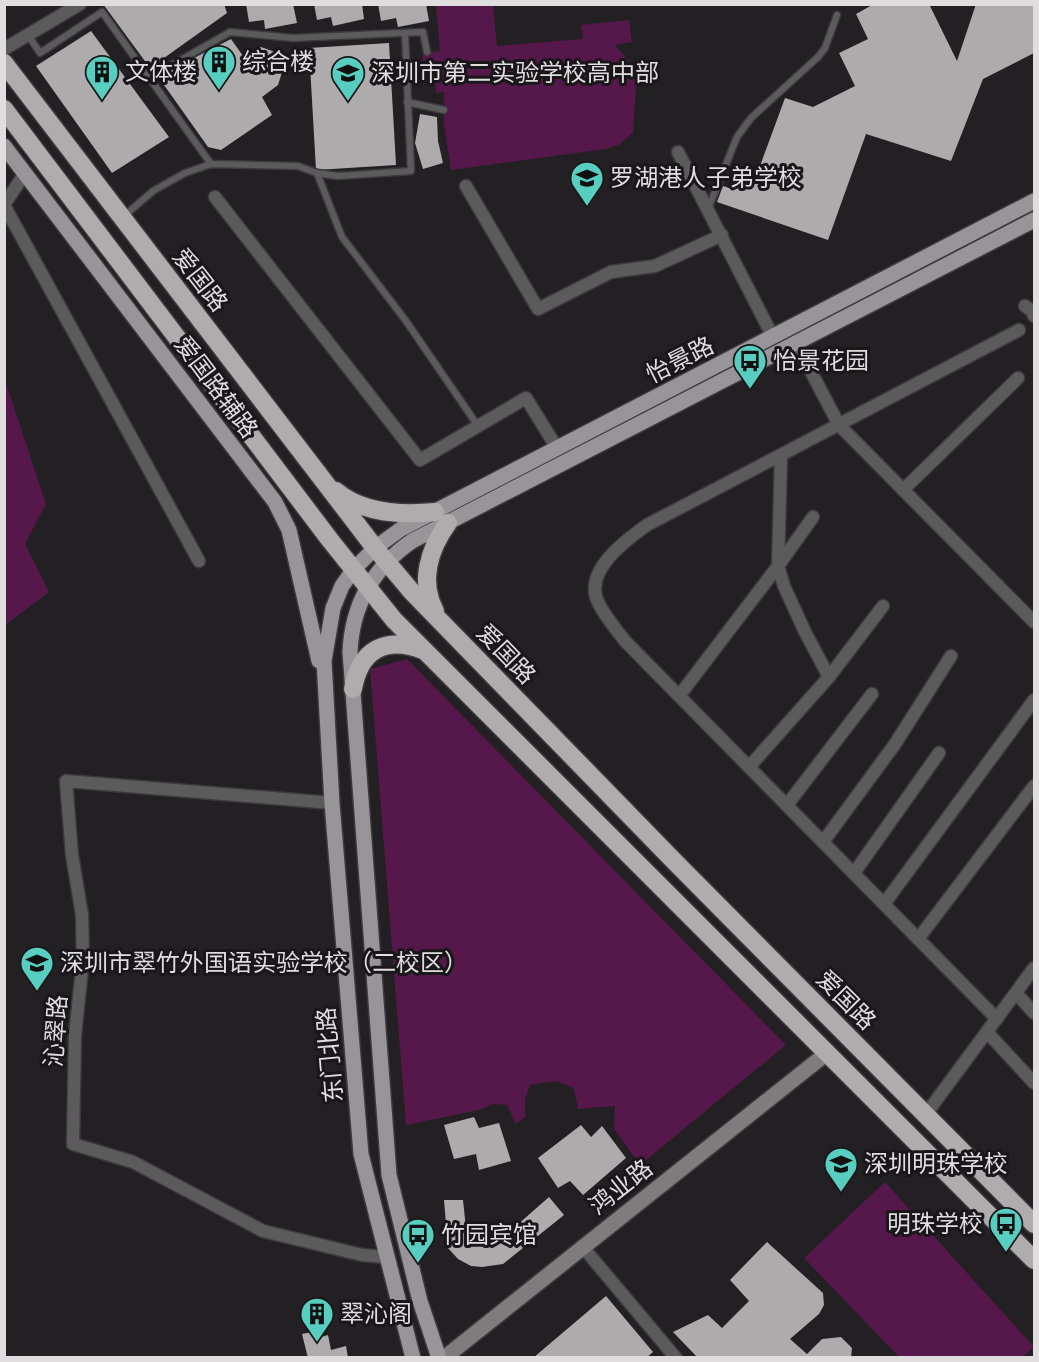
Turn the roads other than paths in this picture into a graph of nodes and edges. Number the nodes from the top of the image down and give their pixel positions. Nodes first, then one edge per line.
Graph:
1 (80, 4) edge
2 (837, 15) dead end
3 (405, 34) junction
4 (28, 35) junction
5 (4, 49) edge
6 (427, 52) dead end
7 (4, 63) edge
8 (149, 78) junction
9 (407, 102) junction
10 (4, 109) edge
11 (444, 110) dead end
12 (4, 146) edge
13 (678, 152) dead end
14 (211, 164) junction
15 (25, 173) junction
16 (317, 173) junction
17 (466, 186) dead end
18 (215, 197) dead end
19 (1035, 201) edge
20 (4, 205) edge
21 (708, 209) junction
22 (122, 219) junction
23 (1035, 220) edge
24 (722, 235) junction
25 (1024, 306) dead end
26 (1035, 316) edge
27 (1019, 330) dead end
28 (773, 337) junction
29 (796, 344) junction
30 (1018, 378) dead end
31 (839, 425) junction
32 (478, 426) junction
33 (557, 448) junction
34 (781, 456) junction
35 (326, 482) junction
36 (903, 490) junction
37 (441, 517) junction
38 (813, 517) dead end
39 (375, 548) junction
40 (199, 561) dead end
41 (387, 562) junction
42 (778, 566) junction
43 (354, 569) junction
44 (368, 587) junction
45 (883, 606) dead end
46 (1033, 616) edge
47 (441, 621) junction
48 (424, 651) junction
49 (951, 656) dead end
50 (829, 677) junction
51 (325, 688) junction
52 (353, 689) junction
53 (872, 694) dead end
54 (679, 696) junction
55 (1035, 700) edge
56 (939, 753) dead end
57 (749, 767) junction
58 (1035, 786) edge
59 (332, 803) junction
60 (787, 805) junction
61 (823, 842) junction
62 (854, 873) junction
63 (884, 904) junction
64 (918, 939) junction
65 (1035, 968) edge
66 (1016, 993) junction
67 (1035, 1012) edge
68 (997, 1019) junction
69 (987, 1032) junction
70 (827, 1053) junction
71 (1035, 1083) edge
72 (926, 1114) junction
73 (1035, 1224) edge
74 (582, 1246) junction
75 (386, 1257) junction
76 (1035, 1260) edge
77 (413, 1358) edge
78 (439, 1358) edge
79 (444, 1358) edge
80 (676, 1358) edge

1 - 4 street
2 - 21 lane
3 - 6 lane
3 - 8 lane
3 - 9 lane
4 - 5 street
4 - 8 lane
7 - 22 highway, 爱国路
8 - 14 lane
9 - 11 lane
9 - 16 lane
10 - 43 highway
12 - 15 main road, 爱国路辅路
13 - 21 street
14 - 16 lane
14 - 22 lane
15 - 20 street
15 - 51 main road, 爱国路辅路
16 - 32 lane
17 - 24 street
18 - 32 street
19 - 28 main road, 怡景路
20 - 40 street
21 - 24 street
22 - 35 highway, 爱国路
23 - 29 main road, 怡景路
24 - 28 street
25 - 26 street
27 - 31 street
28 - 33 main road, 怡景路
29 - 31 street
29 - 37 main road, 怡景路
30 - 36 street
31 - 34 street
31 - 36 street
32 - 33 street
33 - 37 main road, 怡景路
34 - 42 street
34 - 54 street
35 - 37 highway
35 - 39 highway, 爱国路
36 - 46 street
37 - 39 main road, 怡景路
37 - 41 main road, 怡景路
37 - 47 highway
38 - 42 street
39 - 41 highway, 爱国路
39 - 43 main road, 怡景路
41 - 44 main road, 怡景路
41 - 47 highway, 爱国路
42 - 50 street
42 - 54 street
43 - 44 highway
43 - 51 main road, 东门北路
44 - 48 highway
44 - 52 main road, 东门北路
45 - 50 street
47 - 72 highway, 爱国路
48 - 52 highway
48 - 70 highway
49 - 61 street
50 - 57 street
51 - 59 main road, 东门北路
52 - 78 main road, 东门北路
53 - 60 street
54 - 57 street
55 - 63 street
56 - 62 street
57 - 60 street
58 - 64 street
59 - 75 main road, 东门北路
59 - 75 street, 沁翠路
60 - 61 street
61 - 62 street
62 - 63 street
63 - 64 street
64 - 68 street
65 - 66 street
66 - 67 street
66 - 68 street
68 - 69 street
69 - 71 street
69 - 72 street
70 - 74 street, 鸿业路
70 - 76 highway
72 - 73 highway, 爱国路
74 - 79 street, 鸿业路
74 - 80 street
75 - 77 main road, 东门北路

